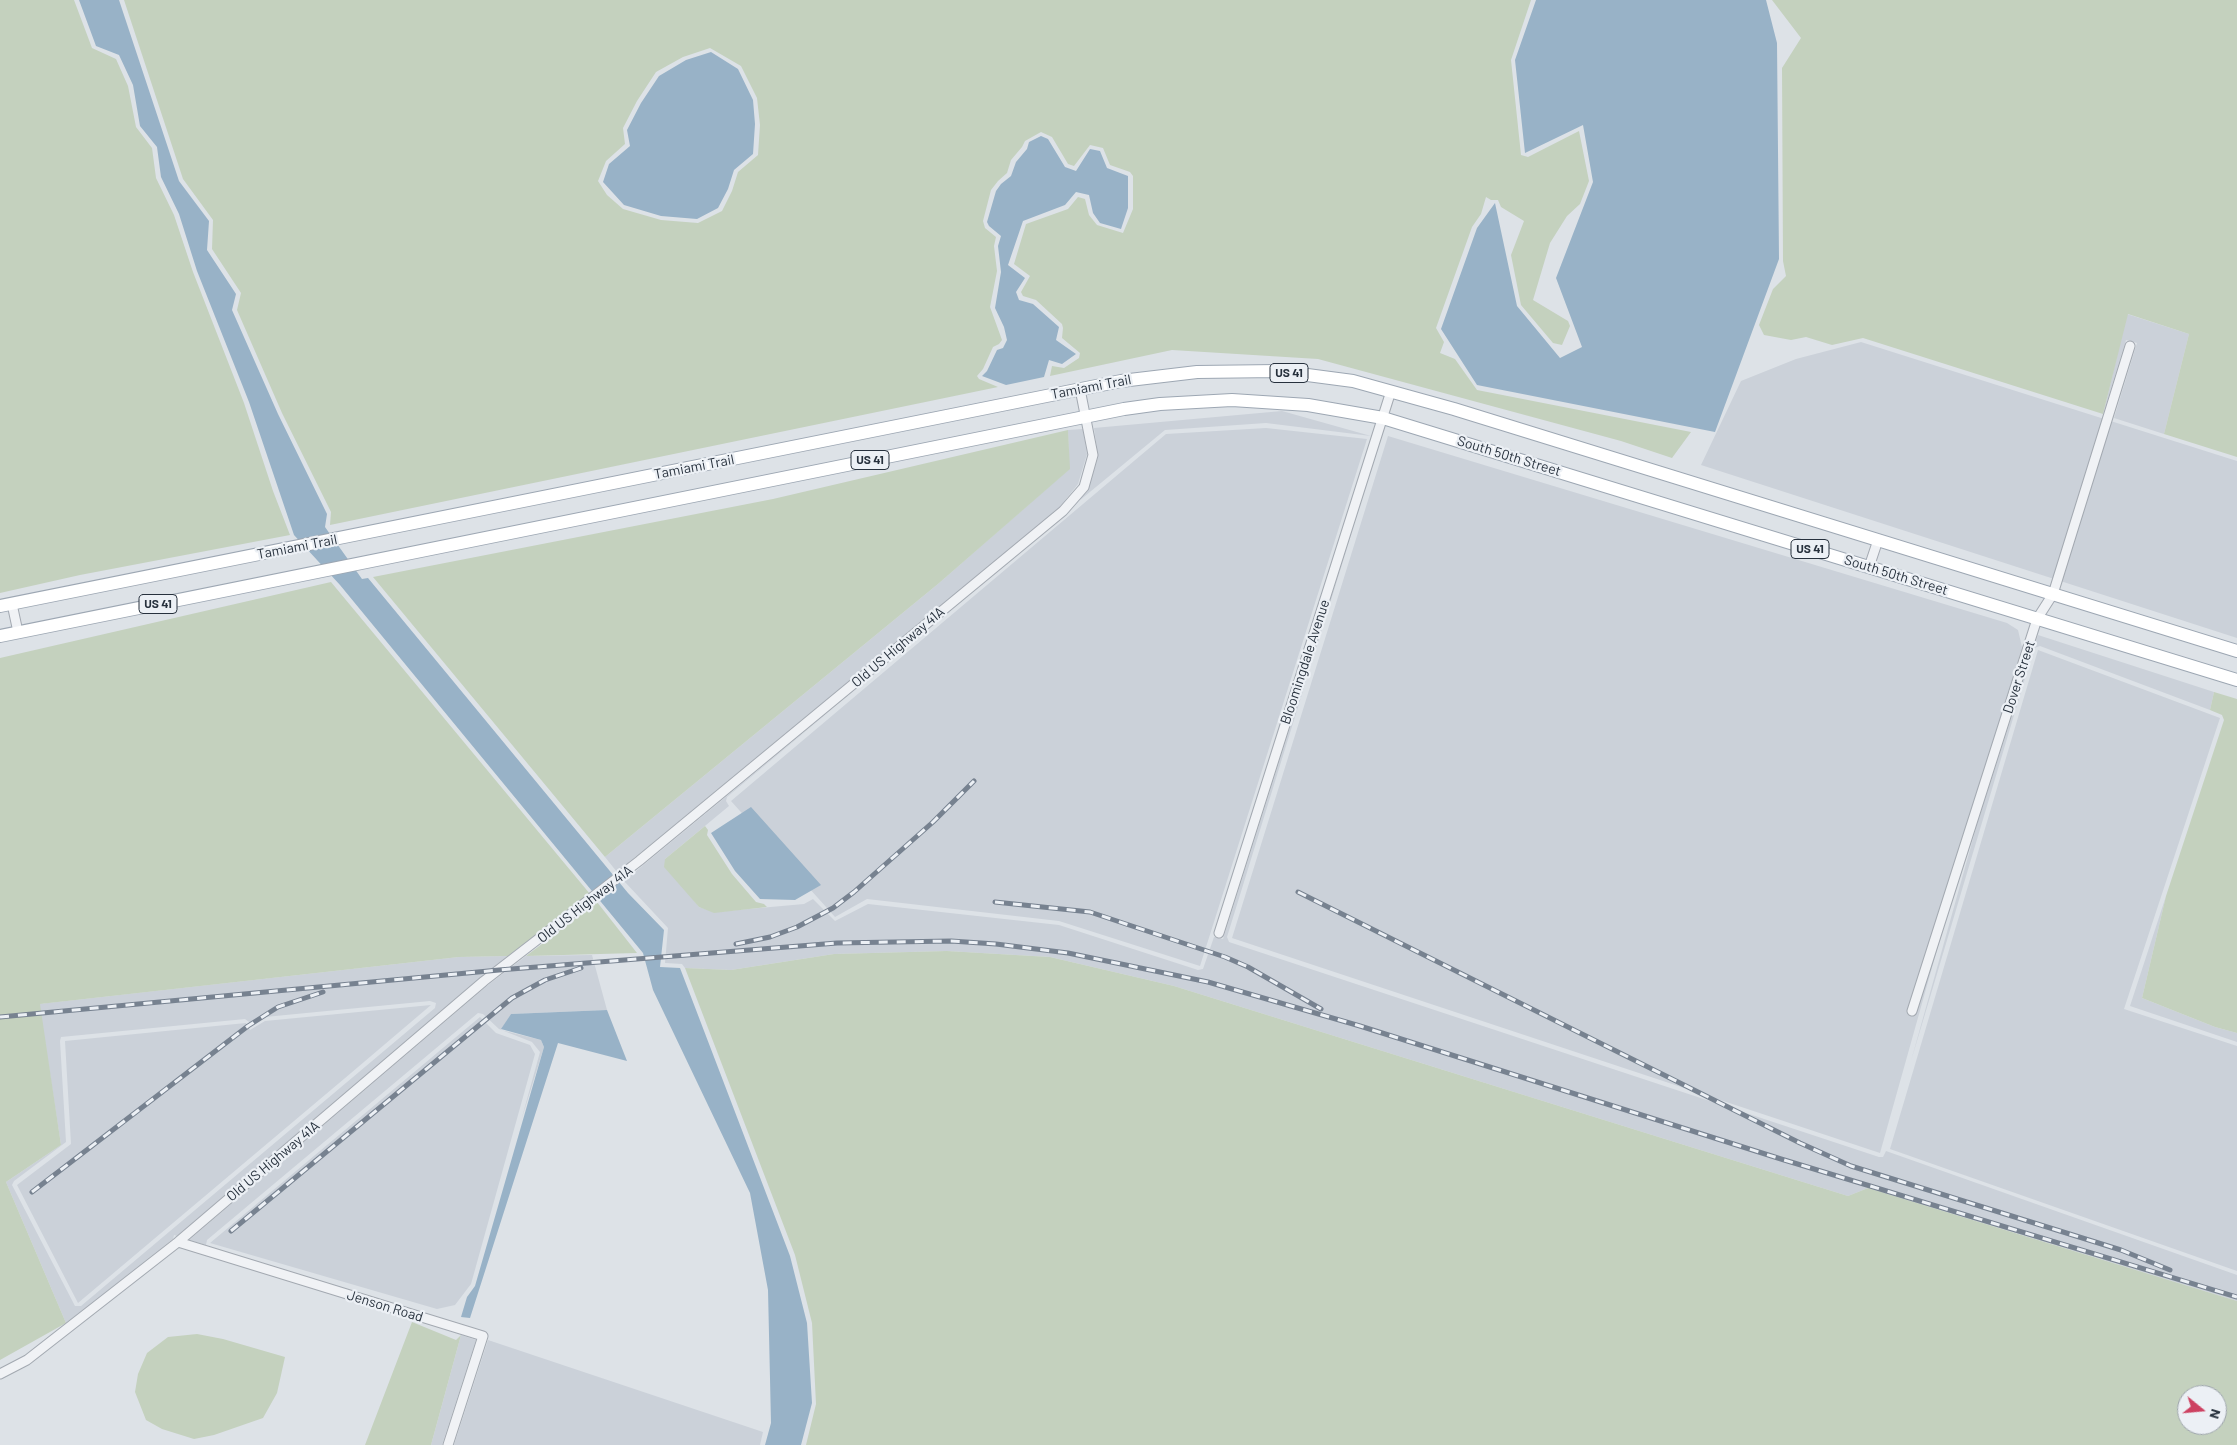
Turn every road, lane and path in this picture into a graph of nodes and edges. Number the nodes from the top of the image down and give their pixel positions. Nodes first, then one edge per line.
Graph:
1 (2130, 346) dead end
2 (1080, 389) junction
3 (1391, 391) junction
4 (1086, 416) junction
5 (1383, 418) junction
6 (1878, 540) junction
7 (1869, 567) junction
8 (2053, 594) junction
9 (6, 605) edge
10 (2037, 619) junction
11 (18, 632) junction
12 (0, 636) edge
13 (2237, 651) edge
14 (2237, 680) edge
15 (1219, 933) dead end
16 (1912, 1011) dead end
17 (178, 1242) junction
18 (0, 1374) edge
19 (448, 1445) edge

1 - 8 street, Dover Street
2 - 3 main road, Tamiami Trail / US 41
2 - 4 street, Old US Highway 41A
2 - 9 main road, Tamiami Trail / US 41
3 - 5 street, Bloomingdale Avenue
3 - 6 main road, South 50th Street / US 41
4 - 5 main road, Tamiami Trail / US 41
4 - 11 main road, Tamiami Trail / US 41
4 - 17 street, Old US Highway 41A
5 - 7 main road, South 50th Street / US 41
5 - 15 street, Bloomingdale Avenue
6 - 7 street
6 - 8 main road, South 50th Street / US 41
7 - 10 main road, South 50th Street / US 41
8 - 10 street, Dover Street
8 - 13 main road, South 50th Street / US 41
9 - 11 street
10 - 14 main road, South 50th Street / US 41
10 - 16 street, Dover Street
11 - 12 main road, Tamiami Trail / US 41
17 - 18 street, Old US Highway 41A
17 - 19 street, Jenson Road

